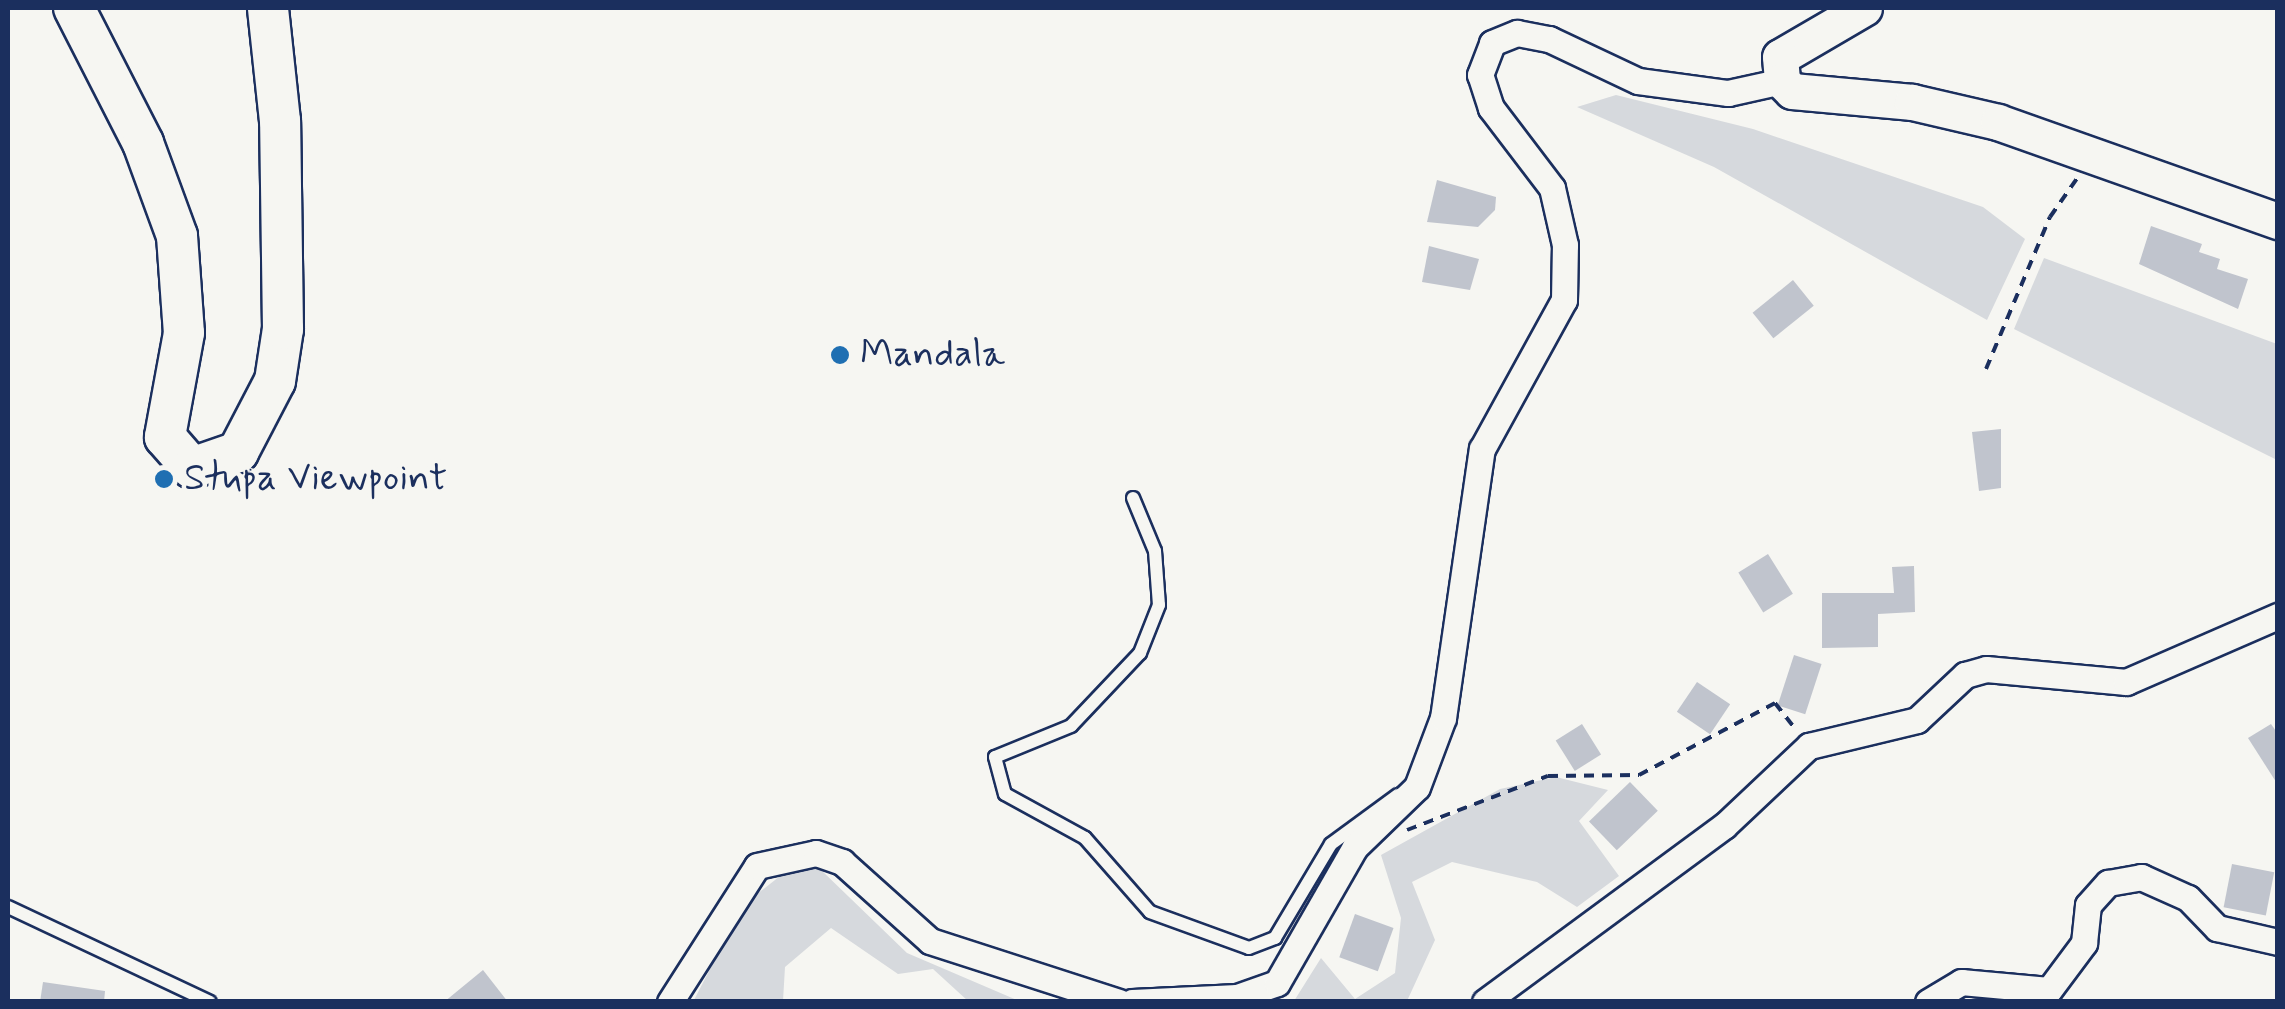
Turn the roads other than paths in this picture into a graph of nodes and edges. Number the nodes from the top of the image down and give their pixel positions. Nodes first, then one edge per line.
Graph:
1 (74, 8) edge
2 (268, 8) edge
3 (1864, 8) edge
4 (1782, 82) junction
5 (2278, 221) edge
6 (1133, 498) dead end
7 (2278, 616) edge
8 (1417, 787) junction
9 (8, 907) edge
10 (2278, 942) edge
11 (210, 1002) edge
12 (670, 1002) edge
13 (1119, 1002) edge
14 (1132, 1002) edge
15 (1484, 1002) edge
16 (1928, 1002) edge

1 - 2 main road
3 - 4 street
4 - 5 street
4 - 8 street
6 - 8 lane
7 - 15 street
8 - 14 street
9 - 11 lane
10 - 16 street
12 - 13 street

